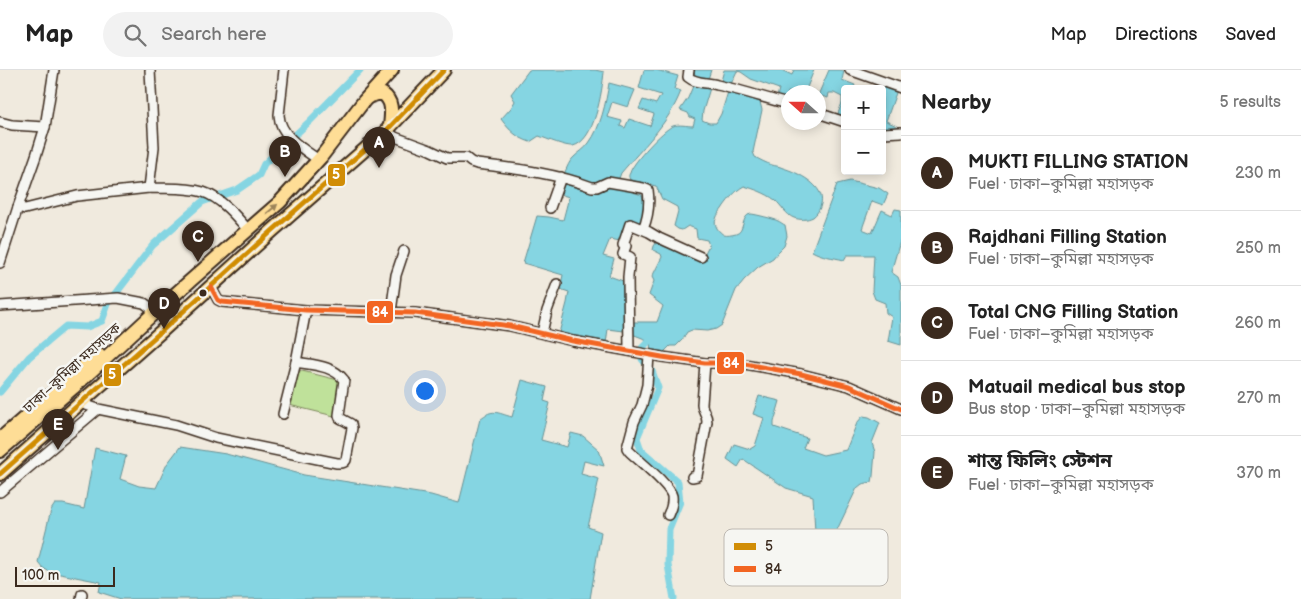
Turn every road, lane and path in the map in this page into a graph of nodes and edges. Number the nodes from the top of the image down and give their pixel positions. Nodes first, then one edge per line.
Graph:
1 (54, 70) edge
2 (150, 70) edge
3 (284, 70) edge
4 (392, 70) edge
5 (444, 70) edge
6 (689, 70) edge
7 (850, 70) edge
8 (901, 88) edge
9 (368, 97) junction
10 (781, 102) edge
11 (826, 116) edge
12 (841, 121) edge
13 (0, 122) edge
14 (45, 127) junction
15 (388, 129) junction
16 (901, 132) edge
17 (886, 133) edge
18 (319, 160) junction
19 (561, 176) junction
20 (149, 188) junction
21 (18, 208) junction
22 (550, 208) dead end
23 (643, 229) junction
24 (248, 230) junction
25 (404, 250) dead end
26 (701, 257) dead end
27 (0, 263) edge
28 (557, 284) dead end
29 (211, 287) junction
30 (0, 306) edge
31 (151, 308) junction
32 (306, 310) junction
33 (391, 312) junction
34 (542, 333) junction
35 (628, 351) junction
36 (649, 355) junction
37 (296, 362) junction
38 (705, 363) junction
39 (80, 403) junction
40 (98, 408) junction
41 (901, 409) edge
42 (283, 414) dead end
43 (0, 439) edge
44 (0, 451) edge
45 (0, 474) edge
46 (692, 478) dead end
47 (0, 492) edge
48 (668, 515) dead end

1 - 14 street
2 - 20 street
3 - 18 street
4 - 9 highway, ঢাকা–কুমিল্লা মহাসড়ক
5 - 15 highway
6 - 10 street
7 - 8 street
9 - 15 highway
9 - 18 highway, ঢাকা–কুমিল্লা মহাসড়ক
11 - 12 street
13 - 14 street
14 - 21 street
15 - 19 street
15 - 29 highway
16 - 17 street
24 -> 18 highway, ঢাকা–কুমিল্লা মহাসড়ক
19 - 22 street
19 - 23 street
20 - 21 street
20 - 24 street
21 - 27 street
23 - 26 street
23 - 35 street
24 - 31 highway
24 - 44 highway, ঢাকা–কুমিল্লা মহাসড়ক
25 - 33 street
28 - 34 street
29 - 32 street
29 - 39 highway
30 - 31 street
31 - 43 highway
32 - 33 street
32 - 37 street
33 - 34 street
34 - 35 street
35 - 36 street
36 - 38 street
36 - 48 street
37 - 40 street
37 - 42 street
38 - 41 street
38 - 46 street
39 - 40 street
39 - 45 highway
40 - 47 street

